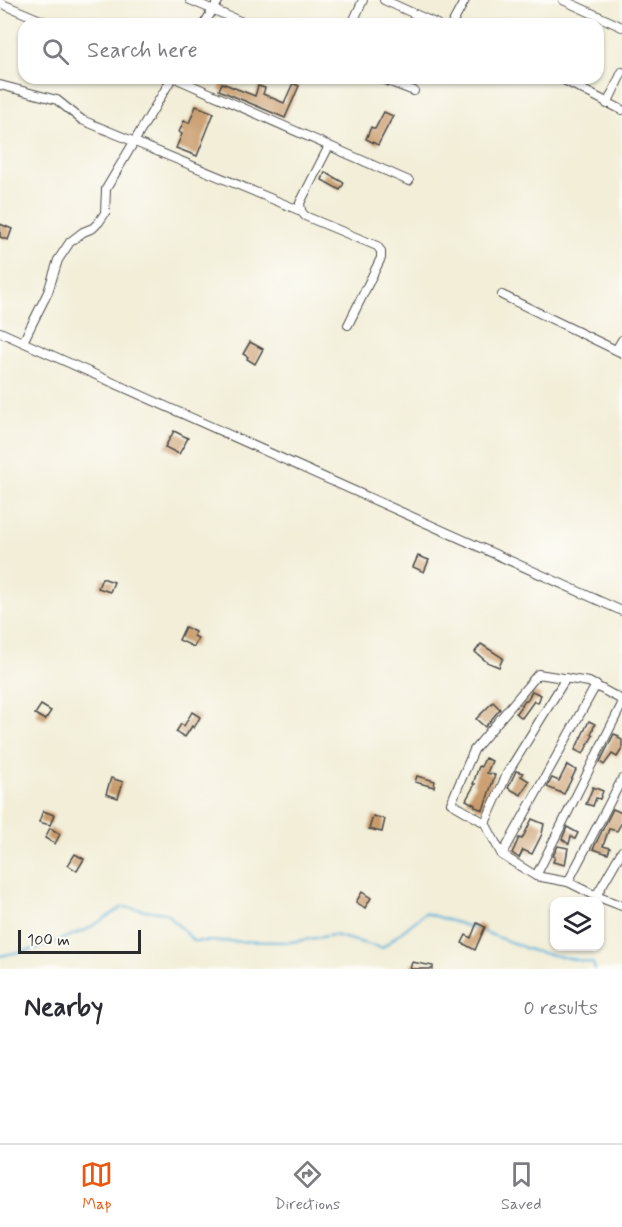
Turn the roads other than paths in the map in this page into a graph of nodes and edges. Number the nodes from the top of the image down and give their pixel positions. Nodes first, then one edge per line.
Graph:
1 (190, 0) edge
2 (219, 0) edge
3 (363, 0) edge
4 (384, 0) edge
5 (465, 0) edge
6 (563, 0) edge
7 (0, 3) edge
8 (213, 10) junction
9 (36, 18) edge
10 (208, 18) edge
11 (232, 18) edge
12 (355, 18) edge
13 (423, 18) edge
14 (459, 18) edge
15 (602, 18) edge
16 (604, 19) edge
17 (622, 27) edge
18 (622, 72) edge
19 (170, 84) edge
20 (188, 84) edge
21 (396, 84) edge
22 (571, 84) edge
23 (0, 85) edge
24 (414, 91) dead end
25 (607, 104) junction
26 (622, 110) edge
27 (135, 141) junction
28 (329, 146) junction
29 (409, 182) dead end
30 (301, 211) junction
31 (502, 296) dead end
32 (348, 325) dead end
33 (0, 332) edge
34 (622, 340) edge
35 (23, 342) junction
36 (619, 352) edge
37 (622, 611) edge
38 (566, 678) junction
39 (596, 686) junction
40 (622, 702) edge
41 (622, 779) edge
42 (485, 823) junction
43 (622, 850) edge
44 (502, 855) junction
45 (536, 876) junction
46 (568, 882) junction
47 (596, 896) junction
48 (622, 906) edge

1 - 8 street
2 - 8 street
3 - 12 street
4 - 13 street
5 - 14 street
6 - 15 street
7 - 9 street
8 - 10 street
8 - 11 street
16 - 17 street
18 - 25 street
19 - 27 street
20 - 28 street
21 - 24 street
22 - 25 street
23 - 27 street
25 - 26 street
27 - 30 street
27 - 35 street
28 - 29 street
28 - 30 street
30 - 32 street
31 - 36 street
33 - 35 street
34 - 36 street
35 - 37 street
38 - 39 street
38 - 42 street
38 - 42 street
39 - 40 street
39 - 44 street
40 - 45 street
41 - 46 street
42 - 44 street
43 - 47 street
44 - 45 street
45 - 46 street
46 - 47 street
47 - 48 street

